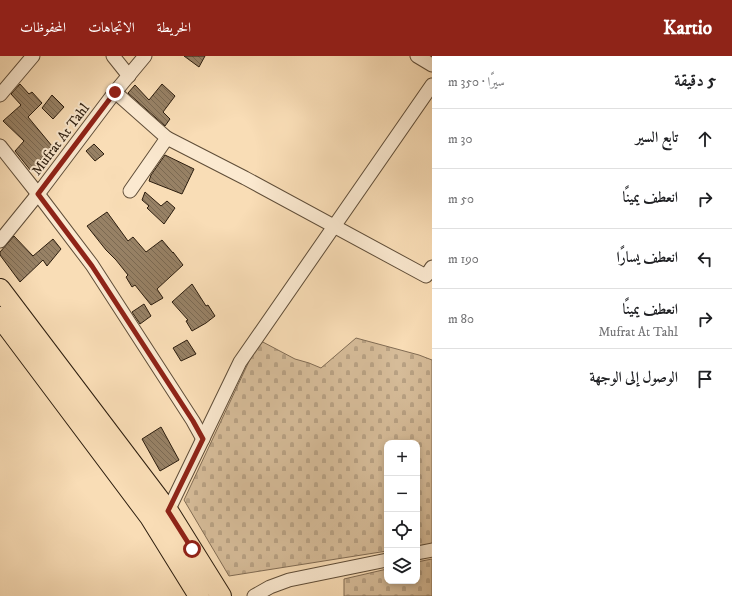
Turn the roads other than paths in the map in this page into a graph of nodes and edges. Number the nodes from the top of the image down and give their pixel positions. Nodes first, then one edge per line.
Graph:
1 (33, 56) edge
2 (113, 56) edge
3 (145, 56) edge
4 (417, 56) edge
5 (430, 62) edge
6 (129, 76) junction
7 (432, 85) edge
8 (115, 92) junction
9 (0, 95) edge
10 (167, 138) junction
11 (0, 146) edge
12 (130, 191) dead end
13 (38, 194) junction
14 (334, 226) junction
15 (0, 241) edge
16 (432, 267) edge
17 (0, 289) edge
18 (0, 317) edge
19 (203, 439) junction
20 (168, 511) junction
21 (432, 550) edge
22 (420, 552) edge
23 (384, 561) edge
24 (199, 596) edge
25 (221, 596) edge
26 (254, 596) edge

1 - 9 street
2 - 6 street
3 - 6 street, Mufrat At Tahl
4 - 5 street
6 - 8 street, Mufrat At Tahl
7 - 14 street
8 - 10 street
8 - 13 street, Mufrat At Tahl
10 - 12 street
10 - 14 street
11 - 13 street
13 - 15 street, Mufrat At Tahl
13 - 19 street
14 - 16 street
14 - 19 street
17 - 20 main road
18 - 24 main road
19 - 20 street
20 - 25 main road
21 - 22 street
23 - 26 street

